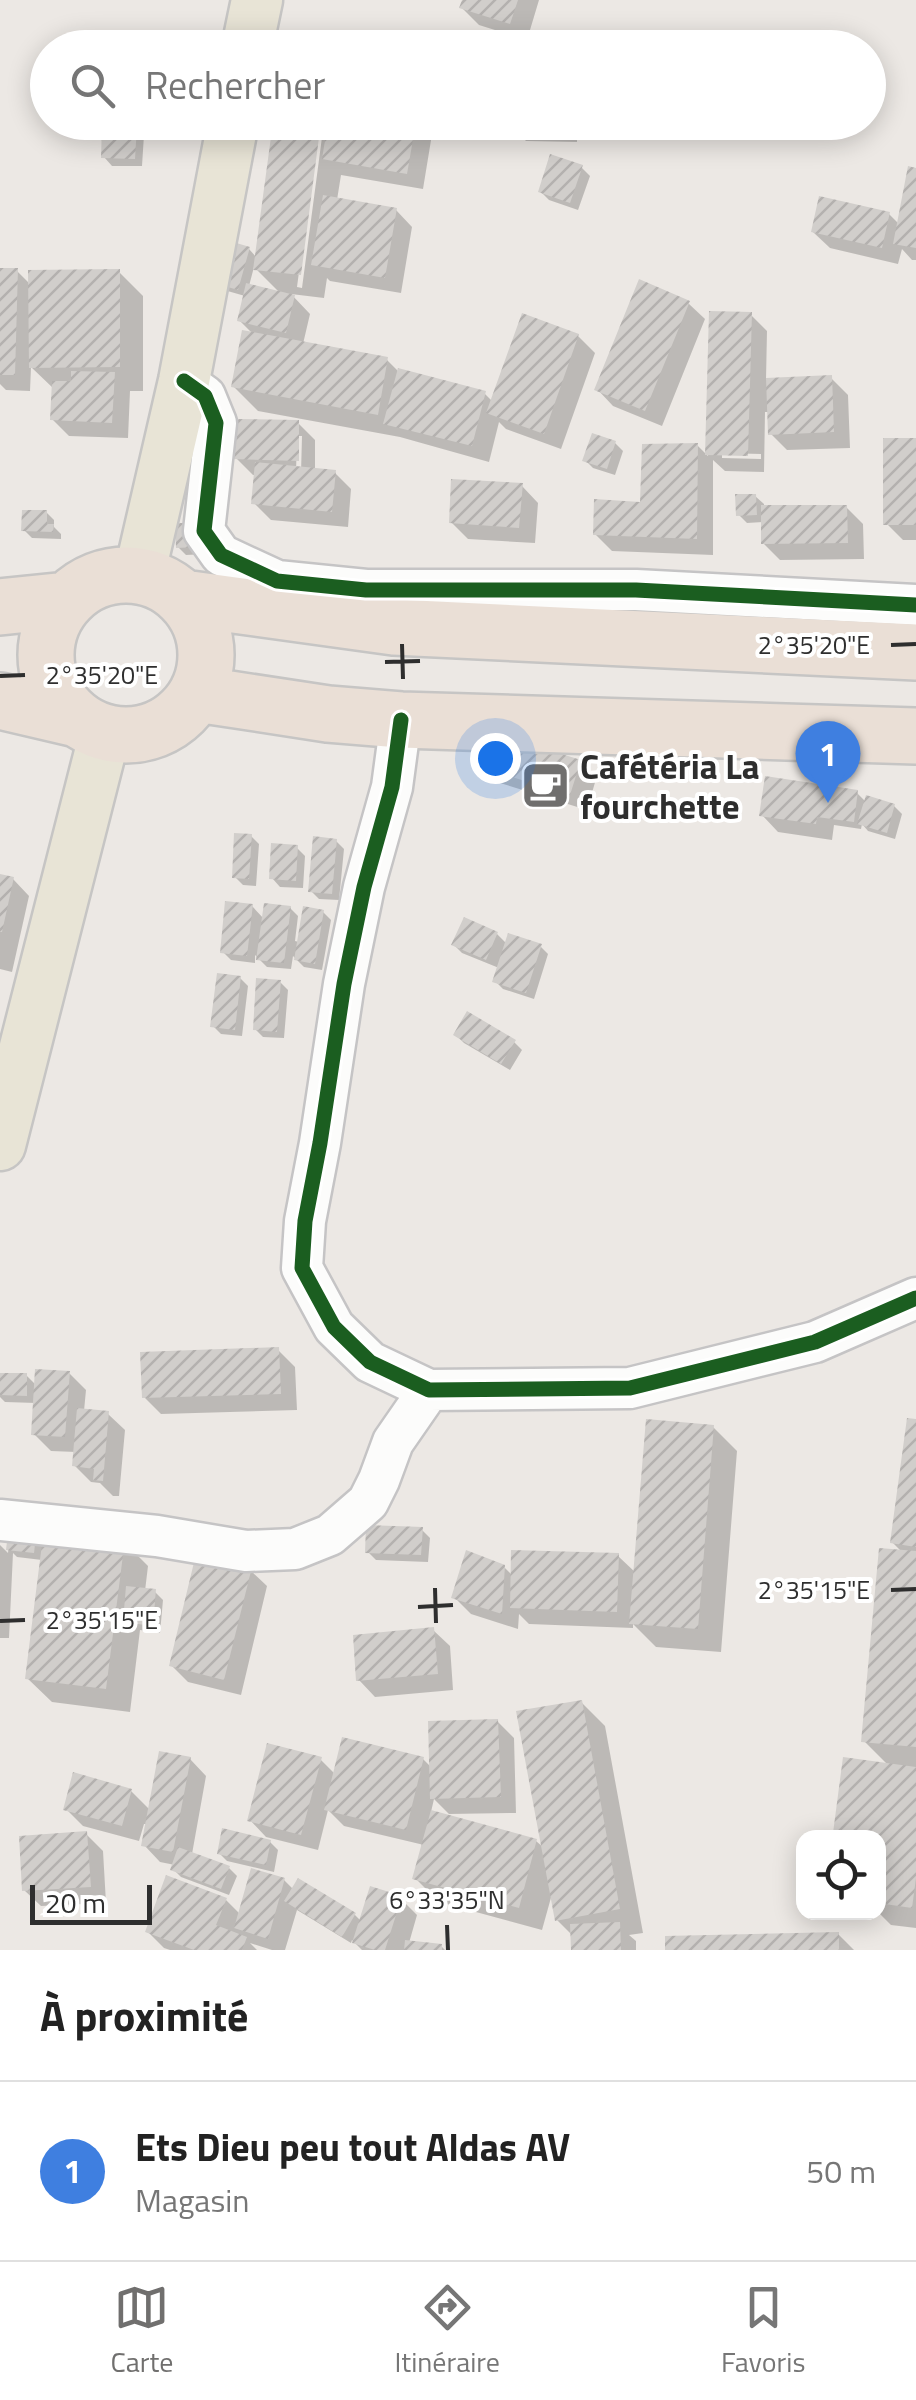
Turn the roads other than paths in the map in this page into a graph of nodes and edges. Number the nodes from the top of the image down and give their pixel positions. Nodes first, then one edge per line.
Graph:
1 (256, 0) edge
2 (251, 30) edge
3 (230, 140) edge
4 (184, 381) junction
5 (161, 587) junction
6 (68, 600) junction
7 (916, 606) edge
8 (0, 607) edge
9 (916, 652) edge
10 (196, 694) junction
11 (0, 701) edge
12 (401, 720) junction
13 (91, 726) junction
14 (916, 736) edge
15 (0, 1145) edge
16 (916, 1298) edge
17 (429, 1390) junction
18 (0, 1520) edge

1 - 2 main road
3 - 4 main road
4 - 5 main road
4 - 7 street
5 - 6 highway
5 - 9 highway
5 - 10 highway
6 - 8 highway
6 - 13 highway
10 - 12 highway
10 - 13 highway
11 - 13 highway
12 - 14 highway
12 - 17 street
13 - 15 main road
16 - 17 street
17 - 18 street

